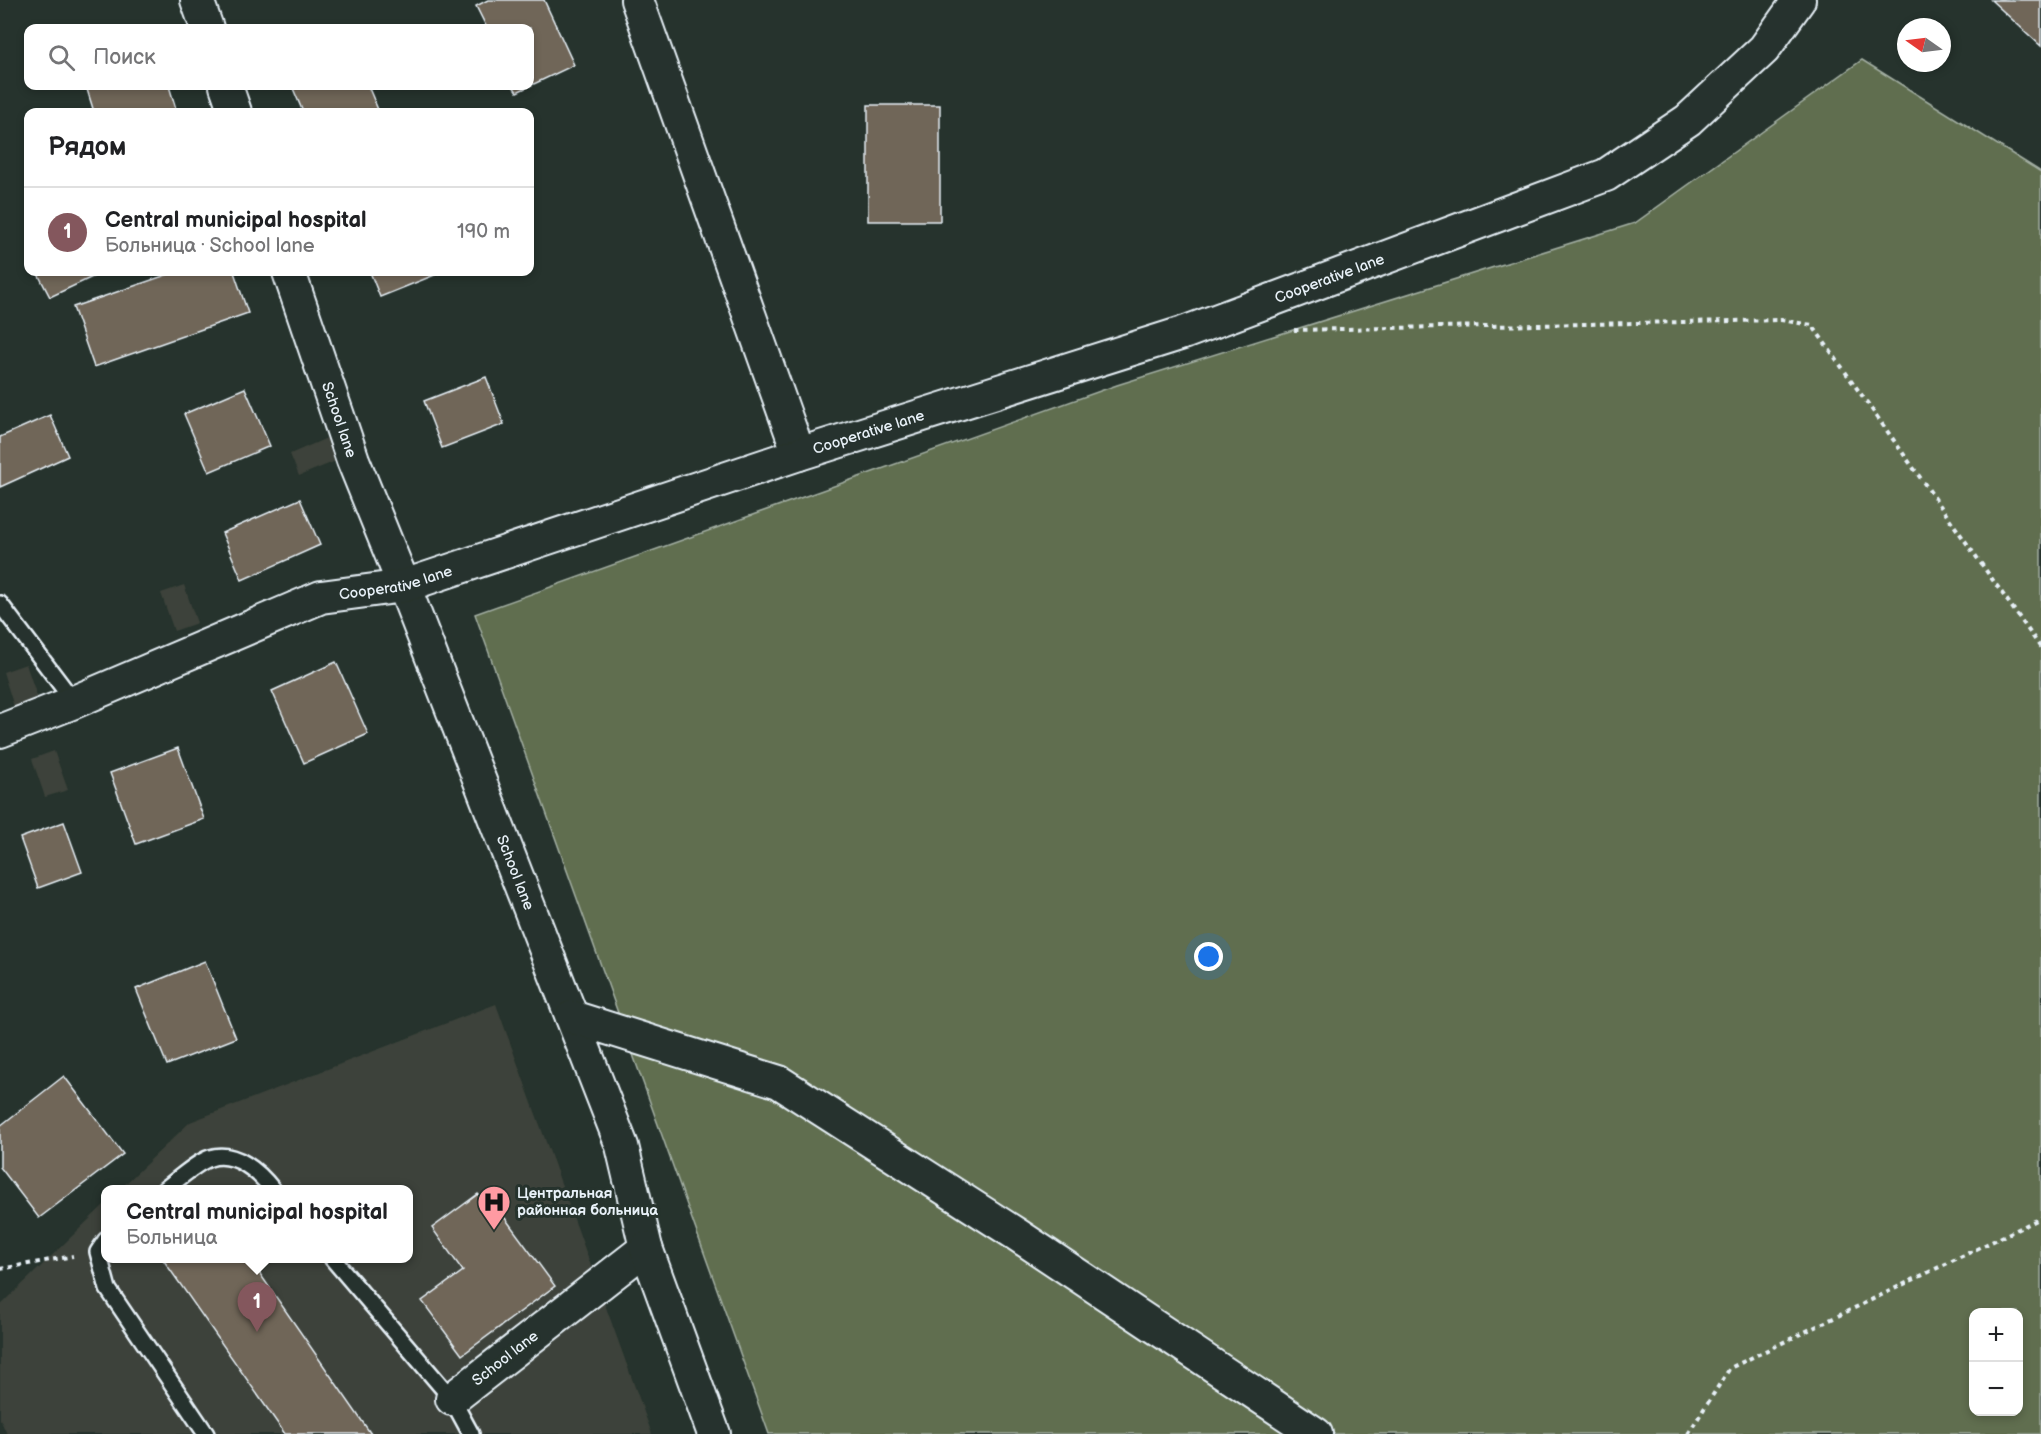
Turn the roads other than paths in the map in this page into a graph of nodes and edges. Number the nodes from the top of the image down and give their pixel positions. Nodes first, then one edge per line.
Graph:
1 (198, 0) edge
2 (637, 0) edge
3 (1798, 0) edge
4 (206, 24) edge
5 (227, 90) edge
6 (234, 108) edge
7 (290, 276) edge
8 (799, 454) junction
9 (404, 586) junction
10 (0, 604) edge
11 (74, 702) junction
12 (0, 731) edge
13 (572, 1017) junction
14 (171, 1185) edge
15 (268, 1185) edge
16 (645, 1248) junction
17 (104, 1263) edge
18 (336, 1263) edge
19 (452, 1399) junction
20 (206, 1434) edge
21 (471, 1434) edge
22 (714, 1434) edge
23 (1316, 1434) edge

1 - 4 street
2 - 8 street, Cooperative lane
3 - 8 street, Cooperative lane
5 - 6 street
7 - 9 street, School lane
8 - 9 street, Cooperative lane
9 - 11 street, Cooperative lane
9 - 13 street, School lane
10 - 11 lane
11 - 12 street, Cooperative lane
13 - 16 street, School lane
13 - 23 street
14 - 15 lane
16 - 19 street, School lane
16 - 22 street
17 - 20 lane
18 - 19 lane
19 - 21 lane

